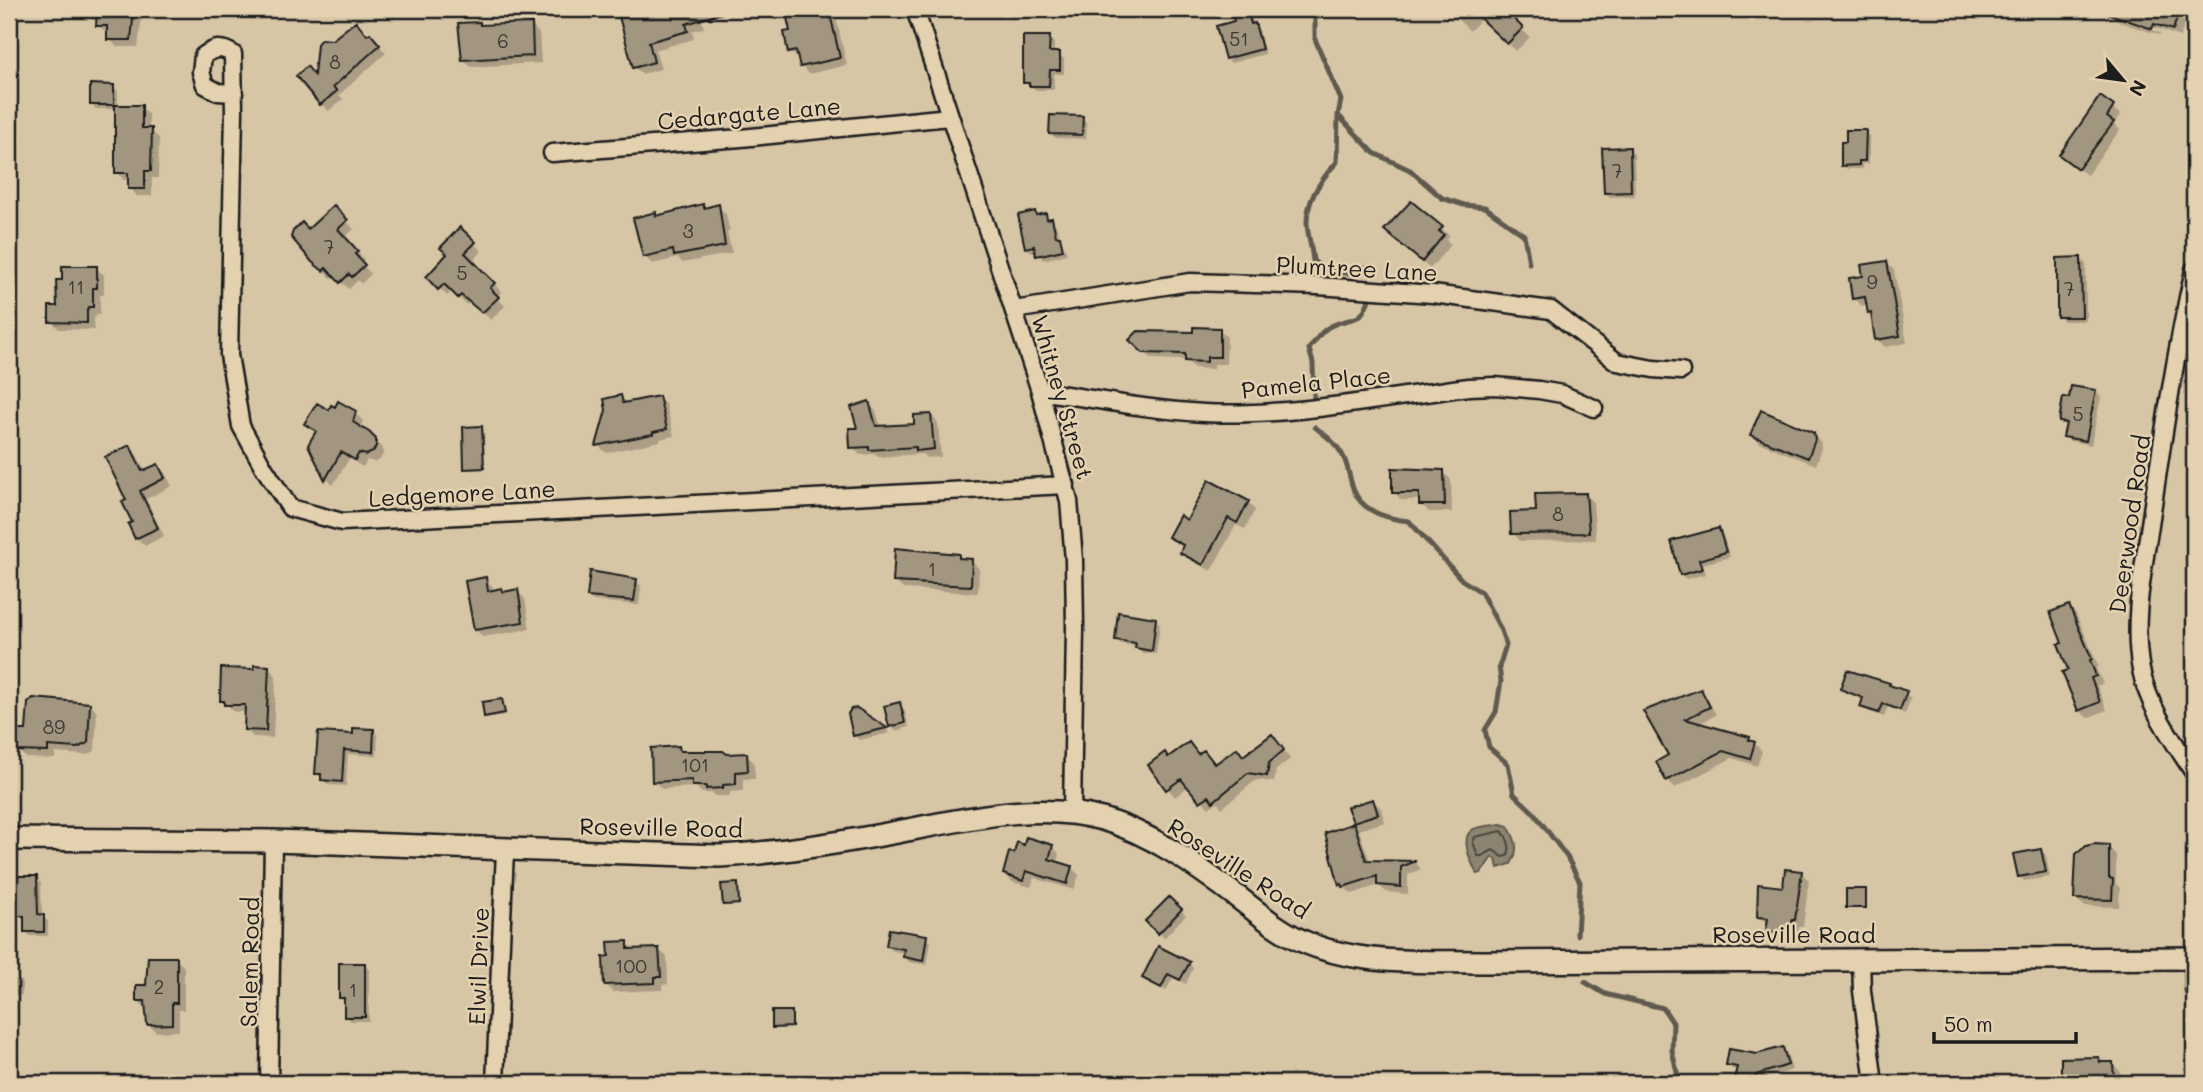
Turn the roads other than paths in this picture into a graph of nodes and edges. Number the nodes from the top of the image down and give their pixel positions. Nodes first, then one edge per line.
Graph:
1 (915, 9) edge
2 (234, 93) dead end
3 (949, 117) junction
4 (552, 153) dead end
5 (2194, 270) edge
6 (1014, 310) junction
7 (1681, 371) dead end
8 (1040, 391) junction
9 (1594, 408) dead end
10 (1066, 485) junction
11 (2194, 773) edge
12 (1072, 813) junction
13 (9, 839) edge
14 (274, 841) junction
15 (505, 850) junction
16 (2194, 958) edge
17 (1861, 960) junction
18 (2194, 990) edge
19 (269, 1083) edge
20 (495, 1083) edge
21 (1874, 1083) edge

1 - 3 street, Whitney Street
2 - 10 street, Ledgemore Lane
3 - 4 street, Cedargate Lane
3 - 6 street, Whitney Street
5 - 11 street, Deerwood Road
6 - 7 street, Plumtree Lane
6 - 8 street, Whitney Street
8 - 9 street, Pamela Place
8 - 10 street, Whitney Street
10 - 12 street, Whitney Street
12 - 15 street, Roseville Road
12 - 17 street, Roseville Road
13 - 14 street, Roseville Road
14 - 15 street, Roseville Road
14 - 19 street, Salem Road
15 - 20 street, Elwil Drive
16 - 17 street, Roseville Road
16 - 18 street
17 - 21 street

